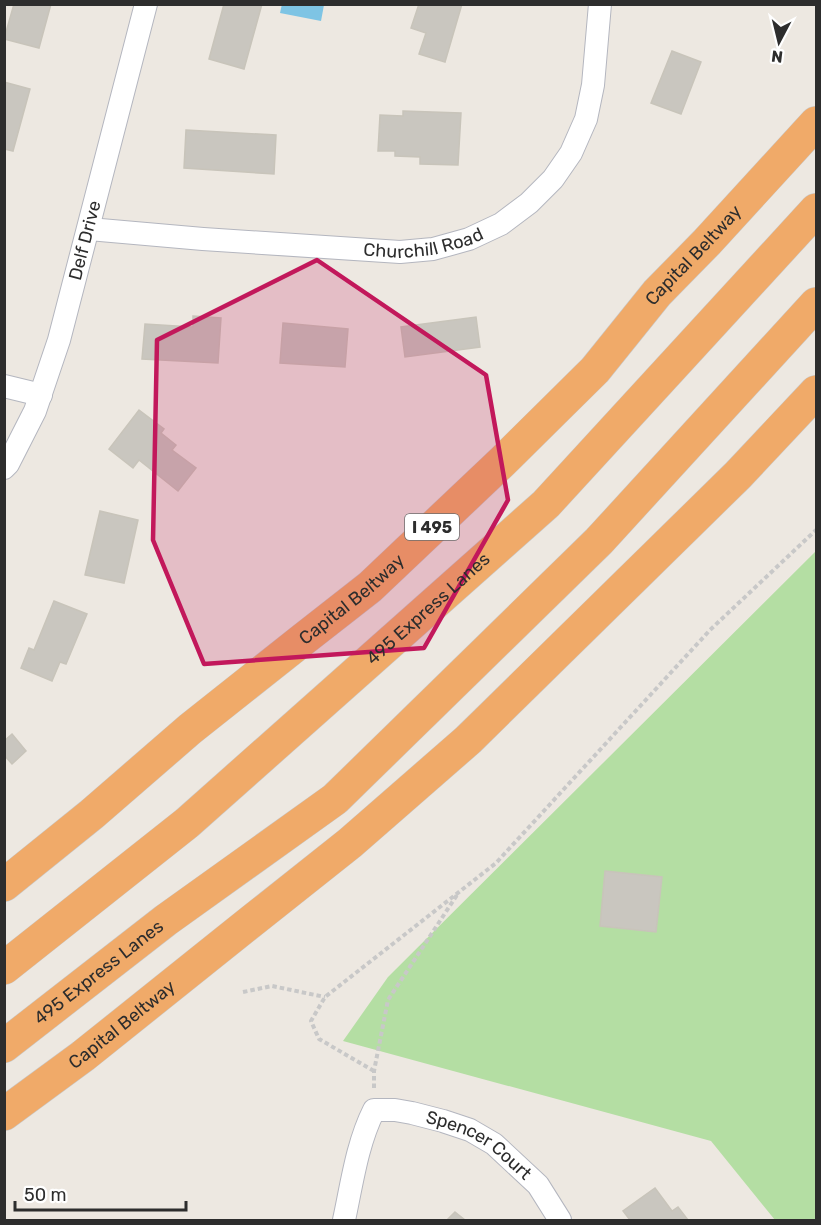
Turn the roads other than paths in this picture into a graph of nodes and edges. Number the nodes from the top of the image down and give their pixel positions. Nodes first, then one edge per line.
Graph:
1 (146, 4) edge
2 (600, 4) edge
3 (816, 123) edge
4 (816, 210) edge
5 (89, 229) junction
6 (816, 304) edge
7 (4, 386) edge
8 (816, 392) edge
9 (41, 395) junction
10 (4, 468) edge
11 (4, 885) edge
12 (4, 968) edge
13 (4, 1046) edge
14 (4, 1114) edge
15 (344, 1221) edge
16 (560, 1221) edge

1 - 5 street, Delf Drive
2 - 5 street, Churchill Road
3 - 11 highway, Capital Beltway / I 495
4 - 12 highway, 495 Express Lanes
5 - 9 street, Delf Drive
6 - 13 highway, 495 Express Lanes
7 - 9 street
8 - 14 highway, Capital Beltway
9 - 10 street, Delf Drive
15 - 16 street, Spencer Court

